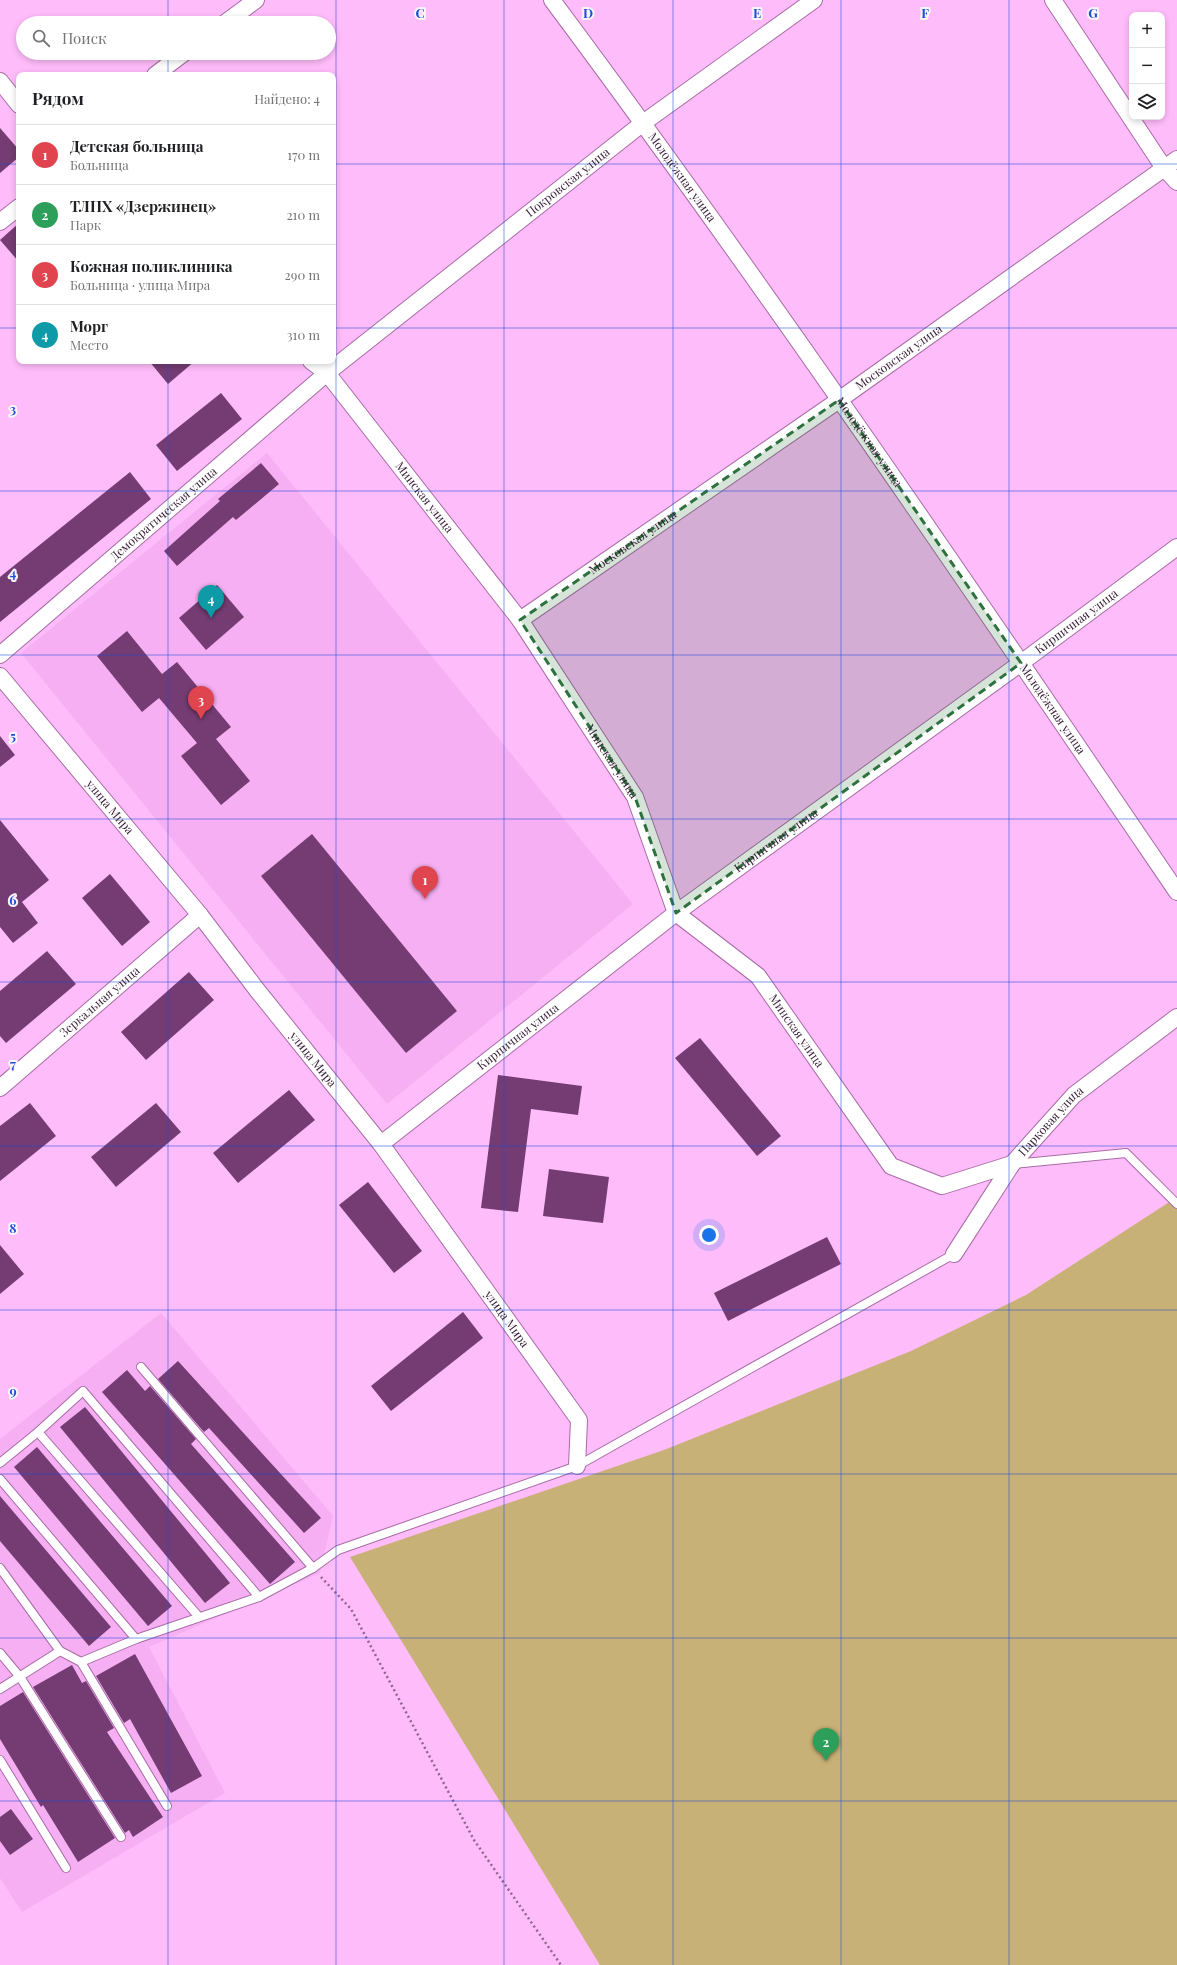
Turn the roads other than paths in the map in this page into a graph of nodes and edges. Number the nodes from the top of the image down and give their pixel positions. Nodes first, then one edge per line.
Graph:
1 (256, 0) edge
2 (552, 0) edge
3 (814, 0) edge
4 (1053, 0) edge
5 (234, 16) edge
6 (175, 60) edge
7 (159, 72) edge
8 (0, 82) edge
9 (16, 102) edge
10 (644, 123) junction
11 (1171, 163) edge
12 (1177, 182) edge
13 (16, 209) edge
14 (0, 222) edge
15 (315, 364) edge
16 (327, 373) junction
17 (838, 400) junction
18 (1177, 547) edge
19 (520, 620) junction
20 (0, 655) edge
21 (1021, 663) junction
22 (0, 676) edge
23 (1177, 892) edge
24 (676, 913) junction
25 (200, 915) junction
26 (1177, 1017) edge
27 (0, 1088) edge
28 (381, 1144) junction
29 (1012, 1164) junction
30 (1177, 1204) edge
31 (954, 1254) joint
32 (141, 1367) dead end
33 (38, 1432) junction
34 (0, 1462) edge
35 (577, 1466) junction
36 (0, 1479) edge
37 (0, 1568) edge
38 (313, 1568) junction
39 (259, 1597) junction
40 (199, 1617) junction
41 (136, 1639) junction
42 (60, 1651) junction
43 (0, 1653) edge
44 (81, 1662) junction
45 (20, 1677) junction
46 (0, 1689) edge
47 (0, 1760) edge
48 (167, 1806) dead end
49 (121, 1837) dead end
50 (66, 1868) dead end

1 - 5 street
2 - 10 street, Молодёжная улица
3 - 10 street, Покровская улица
4 - 11 street
6 - 7 street
8 - 9 street
10 - 16 street, Покровская улица
10 - 17 street, Молодёжная улица
11 - 12 street
11 - 17 street, Московская улица
13 - 14 street
15 - 16 street, Минская улица
16 - 19 street, Минская улица
16 - 20 street, Демократическая улица
17 - 19 street, Московская улица
17 - 21 street, Молодёжная улица
18 - 21 street, Кирпичная улица
19 - 24 street, Минская улица
21 - 23 street, Молодёжная улица
21 - 24 street, Кирпичная улица
22 - 25 street, улица Мира
24 - 28 street, Кирпичная улица
24 - 29 street, Минская улица
25 - 27 street, Зеркальная улица
25 - 28 street, улица Мира
26 - 29 street, Парковая улица
28 - 35 street, улица Мира
29 - 30 lane
29 - 31 street, Парковая улица
31 - 35 lane
32 - 38 lane
33 - 34 lane
33 - 39 lane
33 - 40 lane
35 - 38 lane
36 - 41 lane
37 - 42 lane
38 - 39 lane
39 - 40 lane
40 - 41 lane
41 - 44 lane
42 - 44 lane
42 - 45 lane
43 - 45 lane
44 - 48 lane
45 - 46 lane
45 - 49 lane
47 - 50 lane

